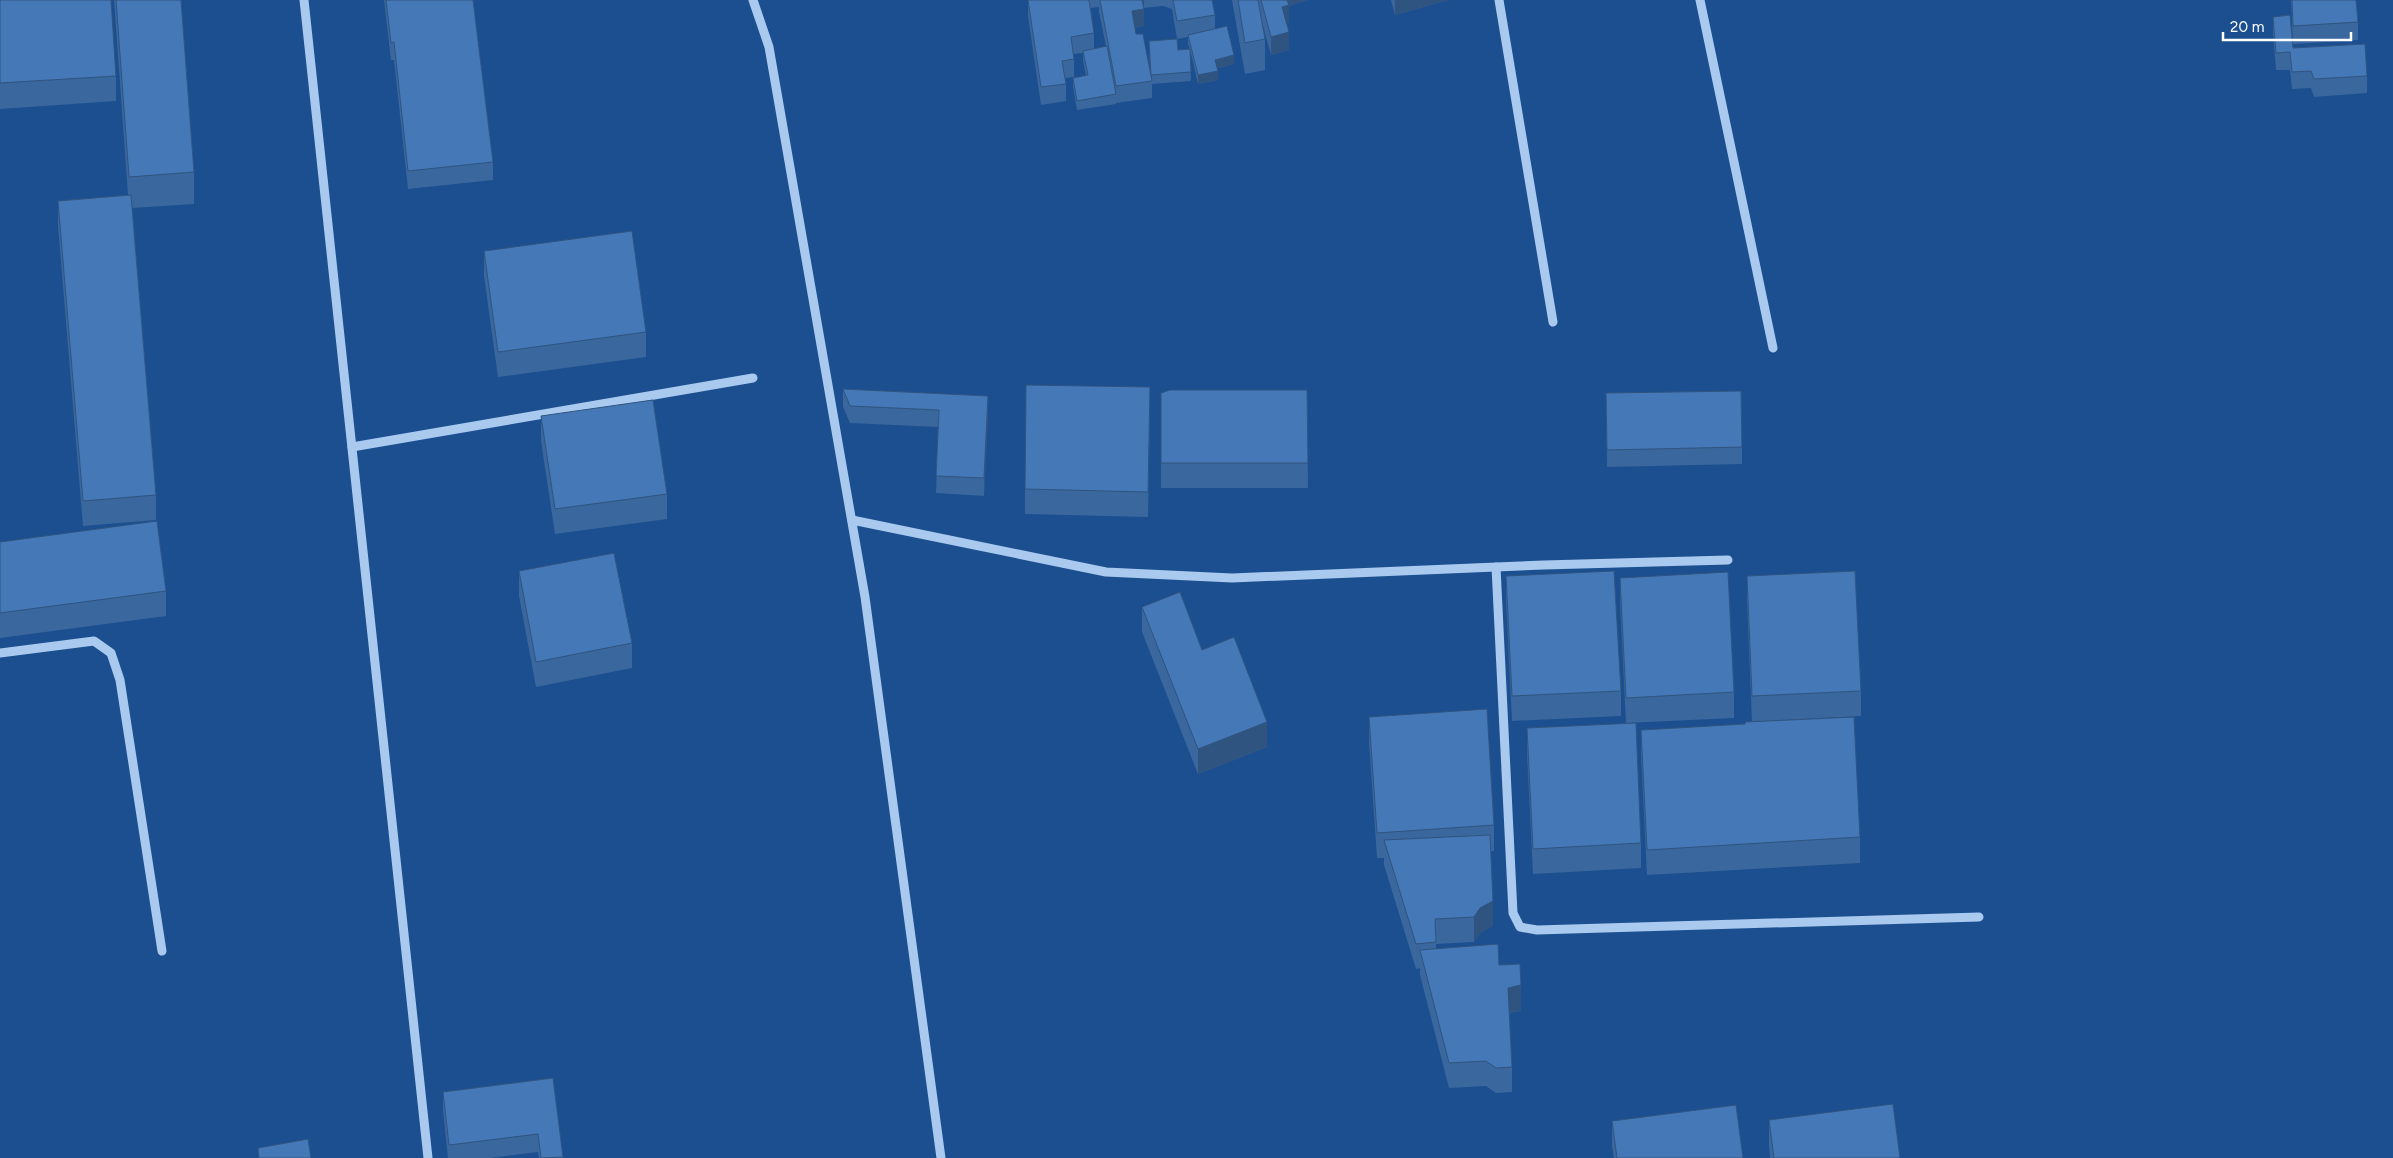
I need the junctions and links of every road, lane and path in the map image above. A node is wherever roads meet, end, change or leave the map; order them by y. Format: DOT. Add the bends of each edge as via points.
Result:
graph roads {
  1 [pos="304,0"];
  2 [pos="753,0"];
  3 [pos="1499,0"];
  4 [pos="1700,0"];
  5 [pos="1553,322"];
  6 [pos="1773,348"];
  7 [pos="753,378"];
  8 [pos="352,447"];
  9 [pos="852,520"];
  10 [pos="1728,560"];
  11 [pos="1496,567"];
  12 [pos="0,653"];
  13 [pos="1979,917"];
  14 [pos="162,952"];
  15 [pos="428,1158"];
  16 [pos="941,1158"];
  1 -- 8 [label="street"];
  2 -- 9 [label="street" via="769,47"];
  3 -- 5 [label="street"];
  4 -- 6 [label="street"];
  7 -- 8 [label="street"];
  8 -- 15 [label="street"];
  9 -- 11 [label="street" via="1106,572 1232,578"];
  9 -- 16 [label="street"];
  10 -- 11 [label="street"];
  11 -- 13 [label="street" via="1513,912 1520,927 1537,930"];
  12 -- 14 [label="street" via="94,641 111,653 120,680"];
}
